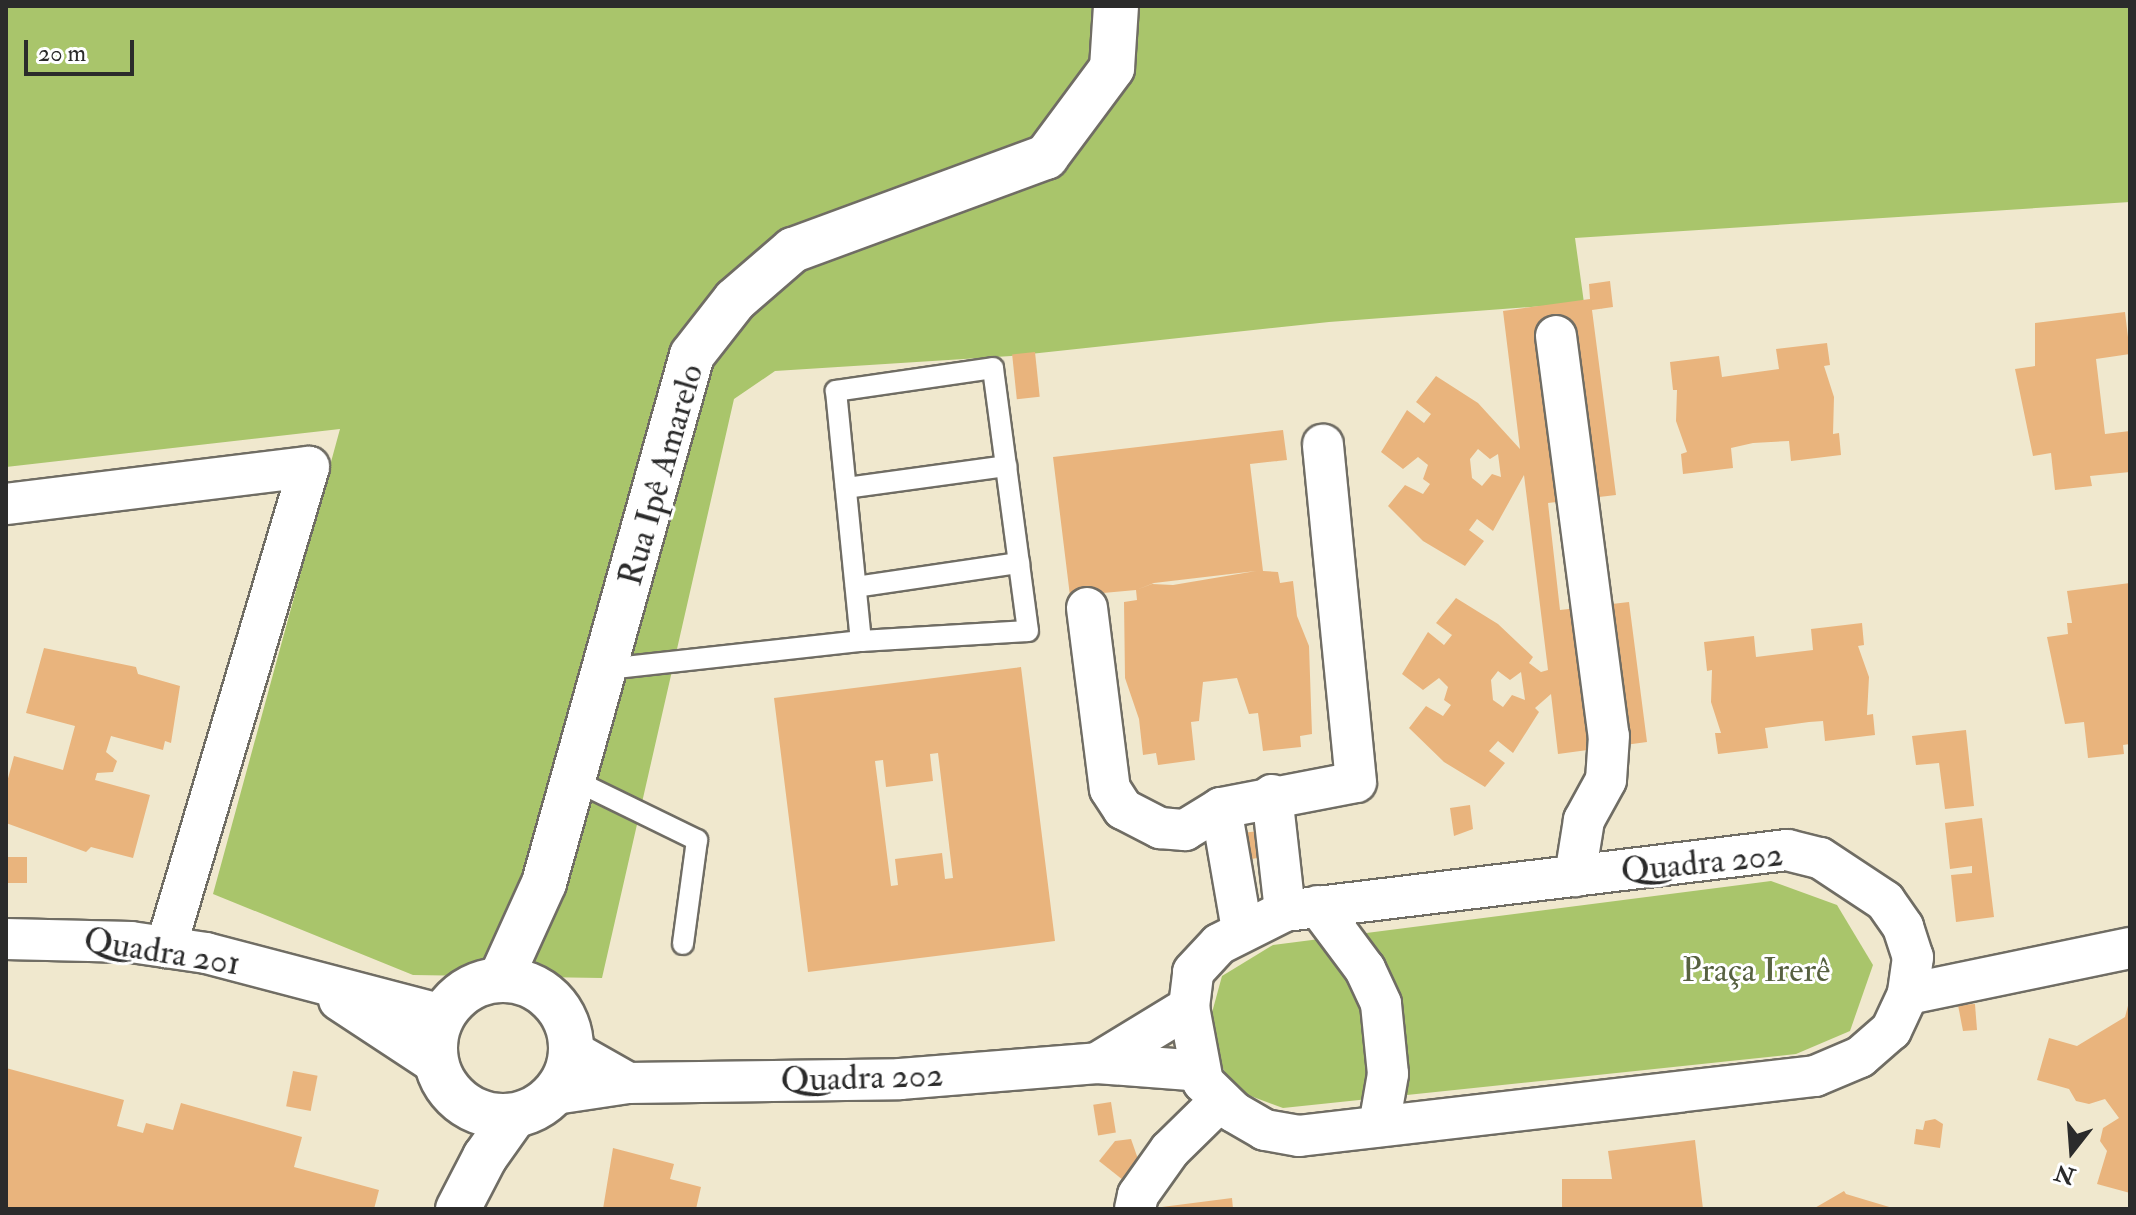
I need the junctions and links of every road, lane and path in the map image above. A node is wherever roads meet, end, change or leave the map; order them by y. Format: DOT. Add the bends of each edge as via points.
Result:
graph roads {
  1 [pos="1116,6"];
  2 [pos="1556,336"];
  3 [pos="1323,445"];
  4 [pos="1006,466"];
  5 [pos="846,488"];
  6 [pos="6,504"];
  7 [pos="1019,563"];
  8 [pos="856,587"];
  9 [pos="1087,608"];
  10 [pos="861,641"];
  11 [pos="607,669"];
  12 [pos="574,780"];
  13 [pos="1272,795"];
  14 [pos="1221,808"];
  15 [pos="1575,876"];
  16 [pos="544,883"];
  17 [pos="1301,908"];
  18 [pos="1242,930"];
  19 [pos="6,939"];
  20 [pos="683,944"];
  21 [pos="166,947"];
  22 [pos="2130,948"];
  23 [pos="500,980"];
  24 [pos="316,984"];
  25 [pos="542,992"];
  26 [pos="1908,994"];
  27 [pos="1189,1007"];
  28 [pos="443,1015"];
  29 [pos="572,1051"];
  30 [pos="1097,1063"];
  31 [pos="446,1081"];
  32 [pos="628,1083"];
  33 [pos="1211,1085"];
  34 [pos="555,1094"];
  35 [pos="514,1116"];
  36 [pos="1379,1126"];
  37 [pos="460,1205"];
  38 [pos="1135,1209"];
  1 -- 11 [label="street, Rua Ipê Amarelo" via="1112,68 1046,157 793,250 735,300 692,355"];
  2 -- 15 [label="street" via="1609,736 1606,780 1584,820"];
  3 -- 13 [label="street" via="1356,782"];
  4 -- 5 [label="lane"];
  4 -- 5 [label="lane" via="993,368 836,391"];
  4 -- 7 [label="lane"];
  5 -- 8 [label="lane"];
  6 -- 21 [label="street" via="309,467"];
  7 -- 8 [label="lane"];
  7 -- 10 [label="lane" via="1028,631"];
  8 -- 10 [label="lane"];
  9 -- 14 [label="street" via="1110,789 1123,809 1160,828 1185,830"];
  10 -- 11 [label="lane"];
  11 -- 12 [label="street, Rua Ipê Amarelo"];
  12 -- 16 [label="street, Rua Ipê Amarelo"];
  12 -- 20 [label="lane" via="697,840"];
  13 -- 14 [label="street"];
  13 -- 17 [label="street"];
  14 -- 18 [label="street"];
  15 -- 17 [label="street, Quadra 202"];
  15 -- 26 [label="street, Quadra 202" via="1787,850 1820,858 1885,901 1903,927 1913,957"];
  16 -- 23 [label="street, Rua Ipê Amarelo"];
  16 -- 25 [label="street, Rua Ipê Amarelo"];
  17 -- 18 [label="street, Quadra 202"];
  17 -- 36 [label="street" via="1365,969 1381,1004 1388,1074"];
  18 -- 27 [label="street, Quadra 202" via="1219,944 1193,972"];
  19 -- 21 [label="street, Quadra 201" via="72,938"];
  21 -- 24 [label="street, Quadra 201"];
  22 -- 26 [label="street"];
  23 -- 25 [label="street"];
  23 -- 28 [label="street" via="467,990"];
  24 -- 28 [label="street, Quadra 201"];
  24 -- 31 [label="street, Quadra 201"];
  25 -- 29 [label="street" via="559,1008"];
  26 -- 36 [label="street, Quadra 202" via="1891,1030 1860,1057 1815,1076"];
  27 -- 30 [label="street, Quadra 202"];
  27 -- 33 [label="street, Quadra 202"];
  28 -- 31 [label="street" via="435,1038"];
  29 -- 32 [label="street"];
  29 -- 34 [label="street"];
  30 -- 32 [label="street, Quadra 202" via="900,1079"];
  30 -- 33 [label="street, Quadra 202"];
  31 -- 35 [label="street" via="490,1115"];
  31 -- 37 [label="street"];
  32 -- 34 [label="street, Quadra 202"];
  33 -- 36 [label="street, Quadra 202" via="1265,1130 1299,1136"];
  33 -- 38 [label="street" via="1138,1195"];
  34 -- 35 [label="street"];
  35 -- 37 [label="street"];
}
